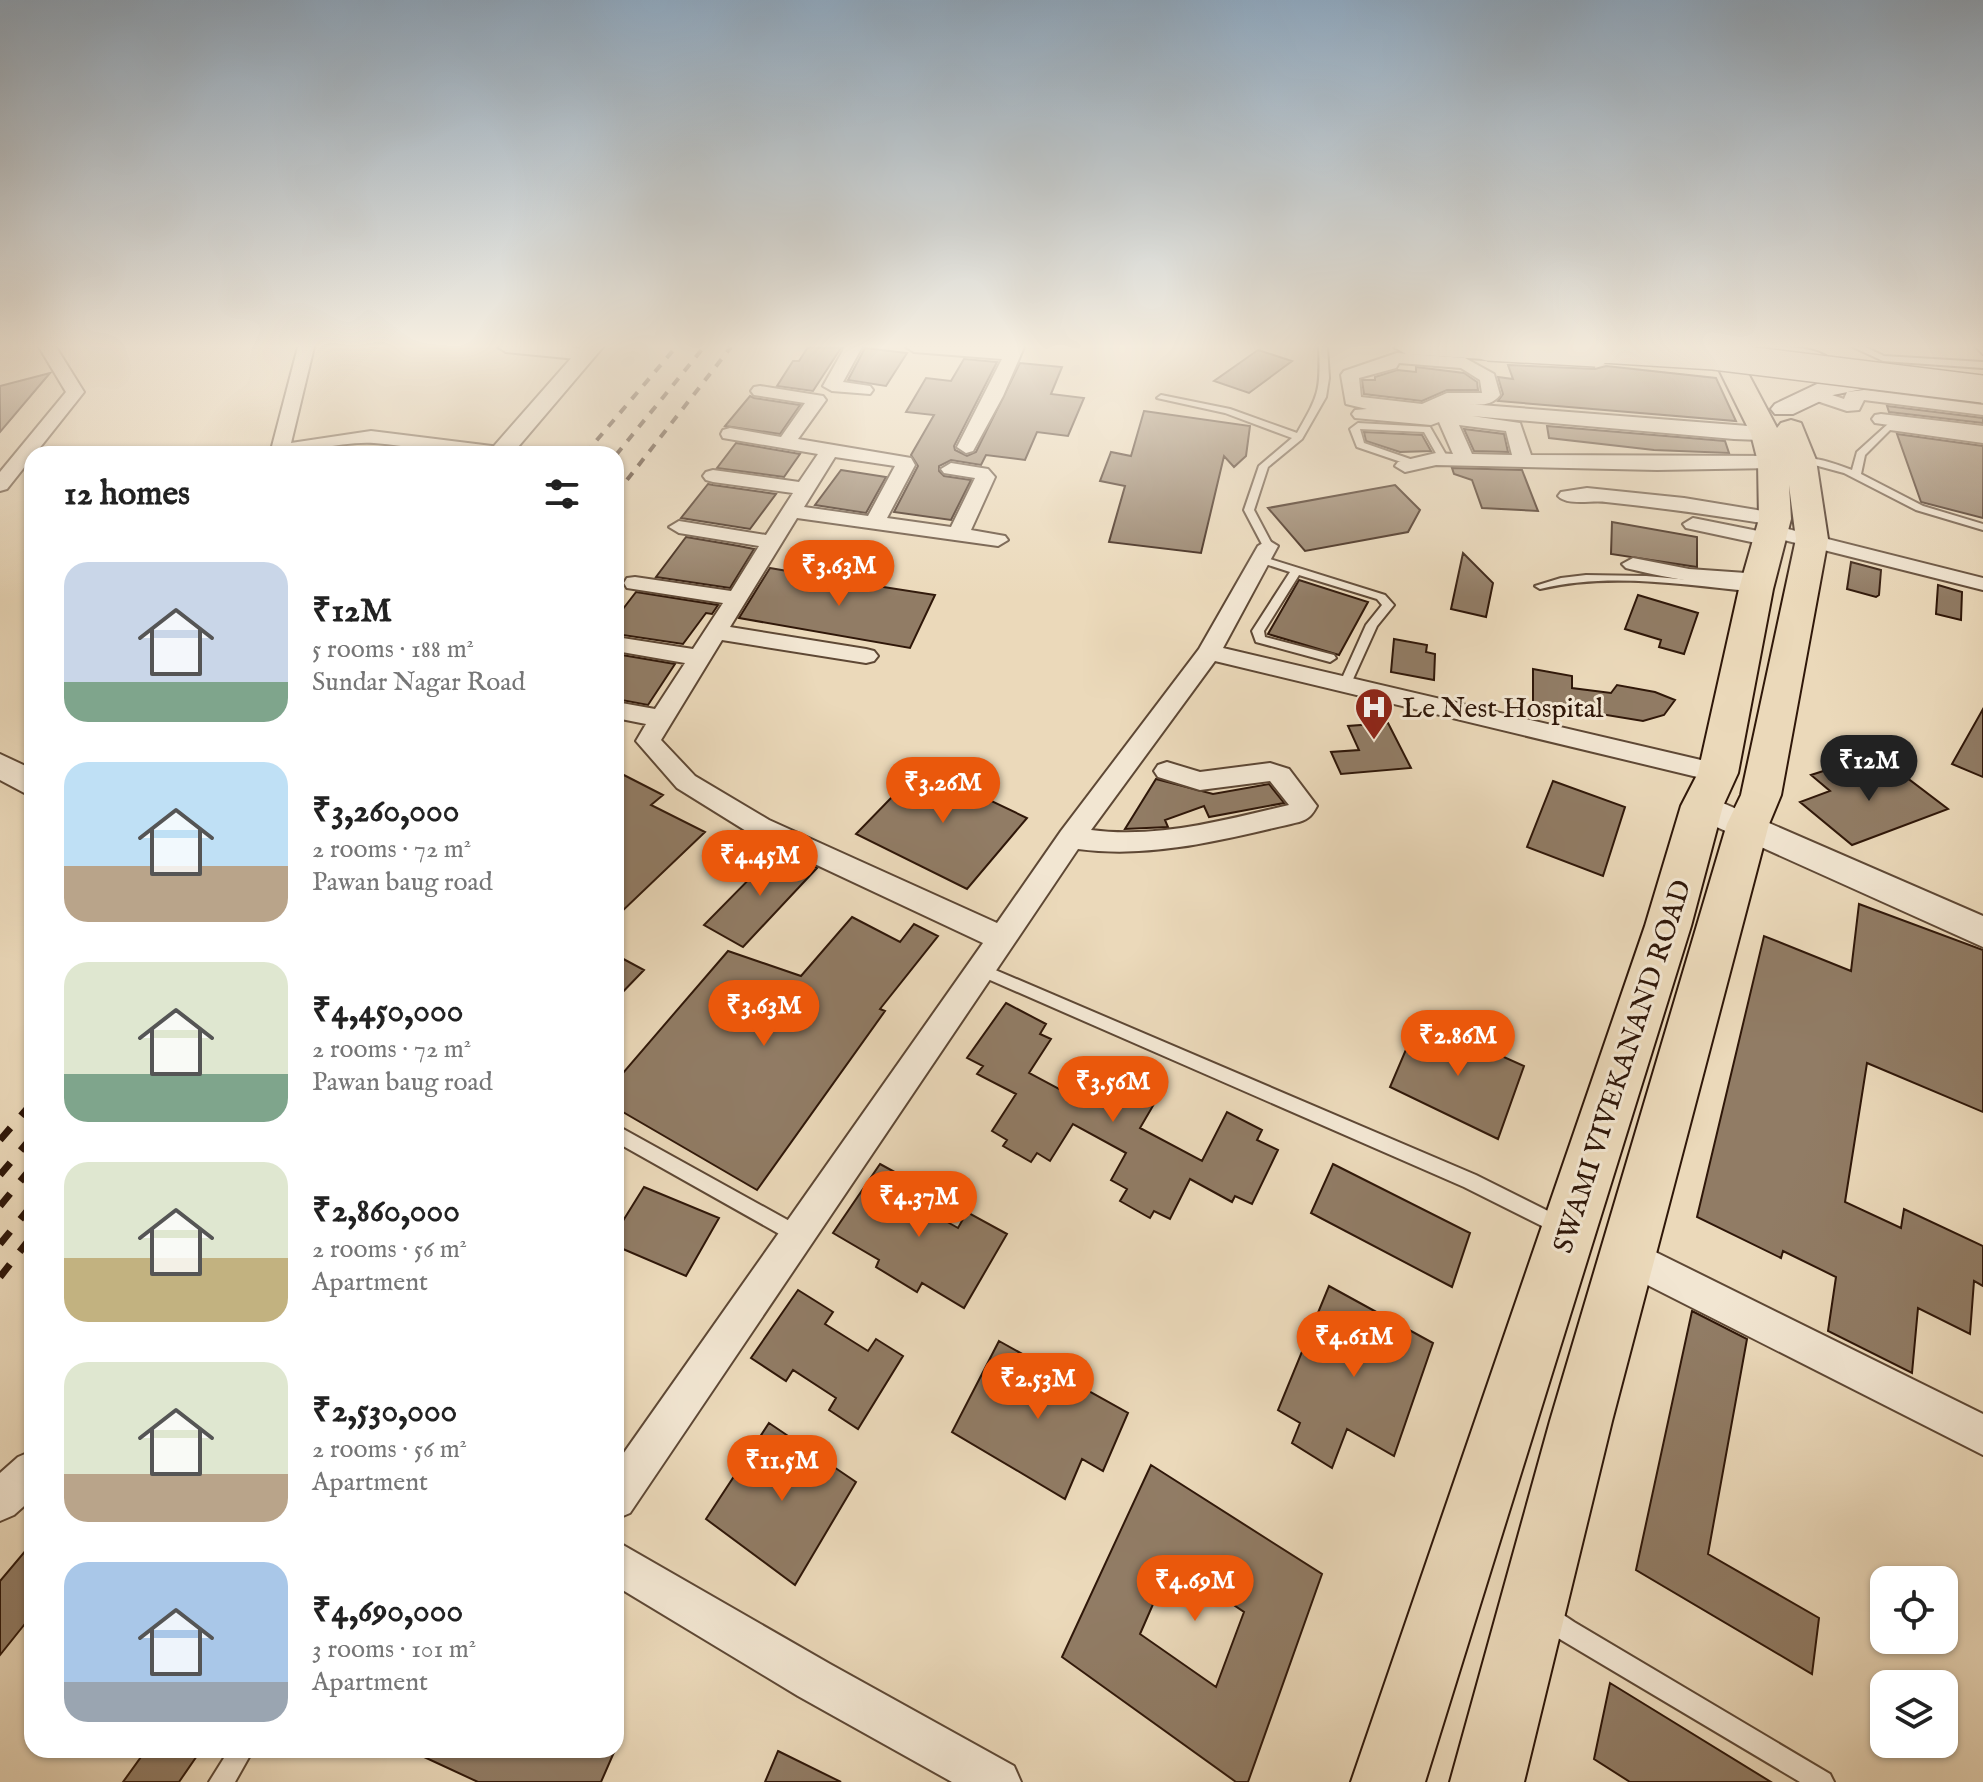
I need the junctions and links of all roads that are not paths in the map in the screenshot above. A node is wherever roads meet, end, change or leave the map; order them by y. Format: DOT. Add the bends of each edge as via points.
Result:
graph roads {
  1 [pos="44,430"];
  2 [pos="520,430"];
  3 [pos="795,430"];
  4 [pos="974,430"];
  5 [pos="1280,430"];
  6 [pos="1303,430"];
  7 [pos="1355,430"];
  8 [pos="1428,430"];
  9 [pos="1450,430"];
  10 [pos="1515,430"];
  11 [pos="1708,430"];
  12 [pos="1768,430"];
  13 [pos="1802,430"];
  14 [pos="1885,430"];
  15 [pos="1911,430"];
  16 [pos="730,434"];
  17 [pos="1299,437"];
  18 [pos="1983,440"];
  19 [pos="787,442"];
  20 [pos="31,446"];
  21 [pos="316,446"];
  22 [pos="439,446"];
  23 [pos="506,446"];
  24 [pos="966,447"];
  25 [pos="830,449"];
  26 [pos="24,455"];
  27 [pos="1456,457"];
  28 [pos="1522,457"];
  29 [pos="1407,464"];
  30 [pos="951,469"];
  31 [pos="1856,474"];
  32 [pos="713,476"];
  33 [pos="0,485"];
  34 [pos="804,489"];
  35 [pos="1568,496"];
  36 [pos="790,511"];
  37 [pos="1602,515"];
  38 [pos="874,523"];
  39 [pos="679,527"];
  40 [pos="1983,527"];
  41 [pos="958,535"];
  42 [pos="998,540"];
  43 [pos="771,542"];
  44 [pos="1774,550"];
  45 [pos="1264,552"];
  46 [pos="1633,564"];
  47 [pos="1295,572"];
  48 [pos="635,583"];
  49 [pos="1983,584"];
  50 [pos="1540,586"];
  51 [pos="736,598"];
  52 [pos="715,632"];
  53 [pos="624,645"];
  54 [pos="1209,652"];
  55 [pos="866,656"];
  56 [pos="700,658"];
  57 [pos="1330,658"];
  58 [pos="1303,663"];
  59 [pos="1345,685"];
  60 [pos="624,712"];
  61 [pos="662,719"];
  62 [pos="0,765"];
  63 [pos="1167,771"];
  64 [pos="24,780"];
  65 [pos="1710,790"];
  66 [pos="1748,824"];
  67 [pos="1071,838"];
  68 [pos="1983,932"];
  69 [pos="1003,939"];
  70 [pos="979,969"];
  71 [pos="624,1137"];
  72 [pos="1568,1229"];
  73 [pos="796,1234"];
  74 [pos="1625,1255"];
  75 [pos="1983,1435"];
  76 [pos="24,1478"];
  77 [pos="624,1487"];
  78 [pos="0,1501"];
  79 [pos="624,1567"];
  80 [pos="1531,1602"];
  81 [pos="237,1758"];
  82 [pos="221,1782"];
  83 [pos="998,1782"];
  84 [pos="1388,1782"];
  85 [pos="1487,1782"];
  86 [pos="1822,1782"];
  1 -- 20 [label="street"];
  2 -- 23 [label="street"];
  3 -- 19 [label="street"];
  4 -- 24 [label="street"];
  5 -- 17 [label="lane"];
  6 -- 17 [label="lane"];
  7 -- 29 [label="lane" via="1360,445"];
  8 -- 27 [label="lane"];
  9 -- 27 [label="street"];
  10 -- 28 [label="street"];
  11 -- 28 [label="street" via="1657,464"];
  12 -- 44 [label="main road, SWAMI VIVEKANAND ROAD"];
  13 -- 31 [label="lane" via="1833,464"];
  14 -- 31 [label="lane" via="1860,454"];
  15 -- 18 [label="lane"];
  16 -- 19 [label="street"];
  17 -- 45 [label="lane" via="1264,466 1249,510"];
  19 -- 25 [label="street"];
  21 -- 22 [label="street" via="371,437"];
  25 -- 34 [label="street"];
  25 -- 38 [label="street" via="905,465"];
  26 -- 33 [label="street"];
  27 -- 28 [label="street"];
  27 -- 29 [label="street"];
  30 -- 41 [label="street" via="985,477"];
  31 -- 40 [label="lane" via="1910,504"];
  32 -- 34 [label="street"];
  34 -- 36 [label="street"];
  35 -- 44 [label="street" via="1684,504"];
  36 -- 38 [label="street"];
  36 -- 43 [label="street"];
  37 -- 44 [label="street" via="1611,509 1646,513"];
  38 -- 41 [label="street"];
  39 -- 43 [label="street"];
  41 -- 42 [label="street"];
  43 -- 51 [label="street"];
  44 -- 46 [label="street" via="1689,575"];
  44 -- 49 [label="street"];
  44 -- 50 [label="lane"];
  44 -- 65 [label="main road, SWAMI VIVEKANAND ROAD"];
  44 -- 66 [label="main road, SWAMI VIVEKANAND ROAD" via="1761,795"];
  45 -- 47 [label="lane"];
  45 -- 54 [label="street"];
  47 -- 58 [label="lane" via="1258,631 1260,639"];
  47 -- 59 [label="lane" via="1381,597 1388,605 1372,625"];
  48 -- 51 [label="street"];
  51 -- 52 [label="street"];
  52 -- 55 [label="street"];
  52 -- 56 [label="street"];
  53 -- 56 [label="street"];
  54 -- 58 [label="street"];
  54 -- 67 [label="street"];
  56 -- 61 [label="street"];
  57 -- 58 [label="lane"];
  58 -- 59 [label="street"];
  59 -- 65 [label="street"];
  60 -- 61 [label="street"];
  61 -- 69 [label="street" via="648,741 686,782 760,827"];
  62 -- 64 [label="street"];
  63 -- 67 [label="street" via="1200,781 1270,772 1280,775 1304,806 1299,812 1199,835 1119,842"];
  65 -- 66 [label="street"];
  65 -- 72 [label="main road, SWAMI VIVEKANAND ROAD"];
  66 -- 68 [label="street"];
  66 -- 74 [label="main road, SWAMI VIVEKANAND ROAD"];
  67 -- 69 [label="street"];
  69 -- 70 [label="street"];
  70 -- 72 [label="lane" via="1470,1181"];
  70 -- 73 [label="street"];
  71 -- 73 [label="lane"];
  72 -- 84 [label="main road, SWAMI VIVEKANAND ROAD"];
  73 -- 77 [label="street"];
  74 -- 75 [label="street"];
  74 -- 80 [label="main road, SWAMI VIVEKANAND ROAD"];
  76 -- 78 [label="street"];
  79 -- 83 [label="street"];
  80 -- 85 [label="main road, SWAMI VIVEKANAND ROAD"];
  80 -- 86 [label="lane" via="1566,1630"];
  81 -- 82 [label="lane"];
}
